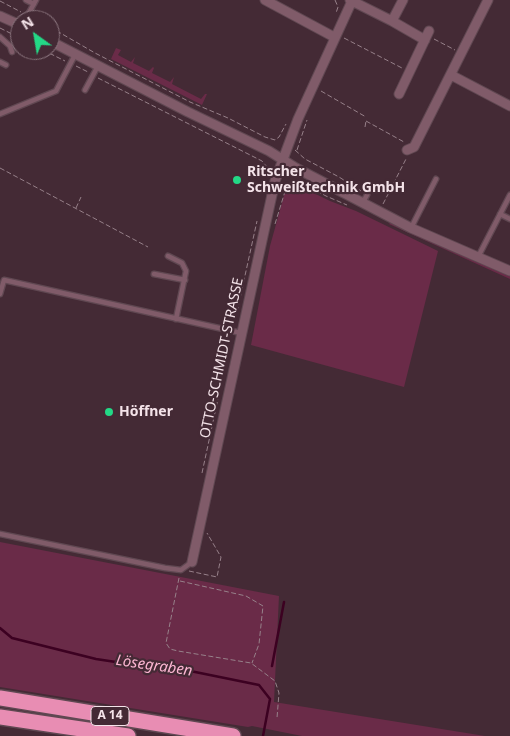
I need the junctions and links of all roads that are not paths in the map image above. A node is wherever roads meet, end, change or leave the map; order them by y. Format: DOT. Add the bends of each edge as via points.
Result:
graph roads {
  1 [pos="26,0"];
  2 [pos="265,0"];
  3 [pos="351,0"];
  4 [pos="403,0"];
  5 [pos="488,0"];
  6 [pos="35,2"];
  7 [pos="392,21"];
  8 [pos="0,37"];
  9 [pos="338,37"];
  10 [pos="10,46"];
  11 [pos="60,49"];
  12 [pos="73,59"];
  13 [pos="0,62"];
  14 [pos="6,65"];
  15 [pos="98,66"];
  16 [pos="451,75"];
  17 [pos="85,90"];
  18 [pos="399,94"];
  19 [pos="510,106"];
  20 [pos="0,114"];
  21 [pos="411,149"];
  22 [pos="283,160"];
  23 [pos="436,180"];
  24 [pos="510,195"];
  25 [pos="500,214"];
  26 [pos="510,219"];
  27 [pos="411,228"];
  28 [pos="168,256"];
  29 [pos="478,257"];
  30 [pos="510,271"];
  31 [pos="154,274"];
  32 [pos="2,280"];
  33 [pos="185,280"];
  34 [pos="0,294"];
  35 [pos="176,319"];
  36 [pos="237,333"];
  37 [pos="0,534"];
  38 [pos="192,562"];
  39 [pos="0,698"];
  40 [pos="0,717"];
  41 [pos="128,736"];
  42 [pos="233,736"];
  1 -- 6 [label="lane"];
  2 -- 9 [label="street"];
  3 -- 7 [label="street"];
  3 -- 9 [label="street, OTTO-SCHMIDT-STRASSE"];
  4 -- 7 [label="street"];
  5 -- 16 [label="street"];
  7 -- 18 [label="street" via="427,36"];
  8 -- 10 [label="lane"];
  9 -- 22 [label="street, OTTO-SCHMIDT-STRASSE" via="298,119"];
  11 -- 12 [label="street"];
  12 -- 15 [label="street"];
  12 -- 20 [label="lane" via="56,91"];
  13 -- 14 [label="lane"];
  15 -- 17 [label="lane"];
  15 -- 22 [label="street"];
  16 -- 19 [label="street"];
  16 -- 21 [label="street"];
  22 -- 27 [label="street" via="365,198 379,211"];
  22 -- 36 [label="street, OTTO-SCHMIDT-STRASSE"];
  23 -- 27 [label="lane"];
  24 -- 25 [label="lane"];
  25 -- 26 [label="lane"];
  25 -- 29 [label="lane"];
  27 -- 29 [label="street"];
  28 -- 33 [label="lane" via="182,262"];
  29 -- 30 [label="street"];
  31 -- 33 [label="lane"];
  32 -- 34 [label="lane"];
  32 -- 35 [label="lane"];
  33 -- 35 [label="lane"];
  35 -- 36 [label="lane"];
  36 -- 38 [label="street, OTTO-SCHMIDT-STRASSE"];
  37 -- 38 [label="lane" via="181,570"];
  39 -- 42 [label="highway, A 14"];
  40 -- 41 [label="highway, A 14"];
}
